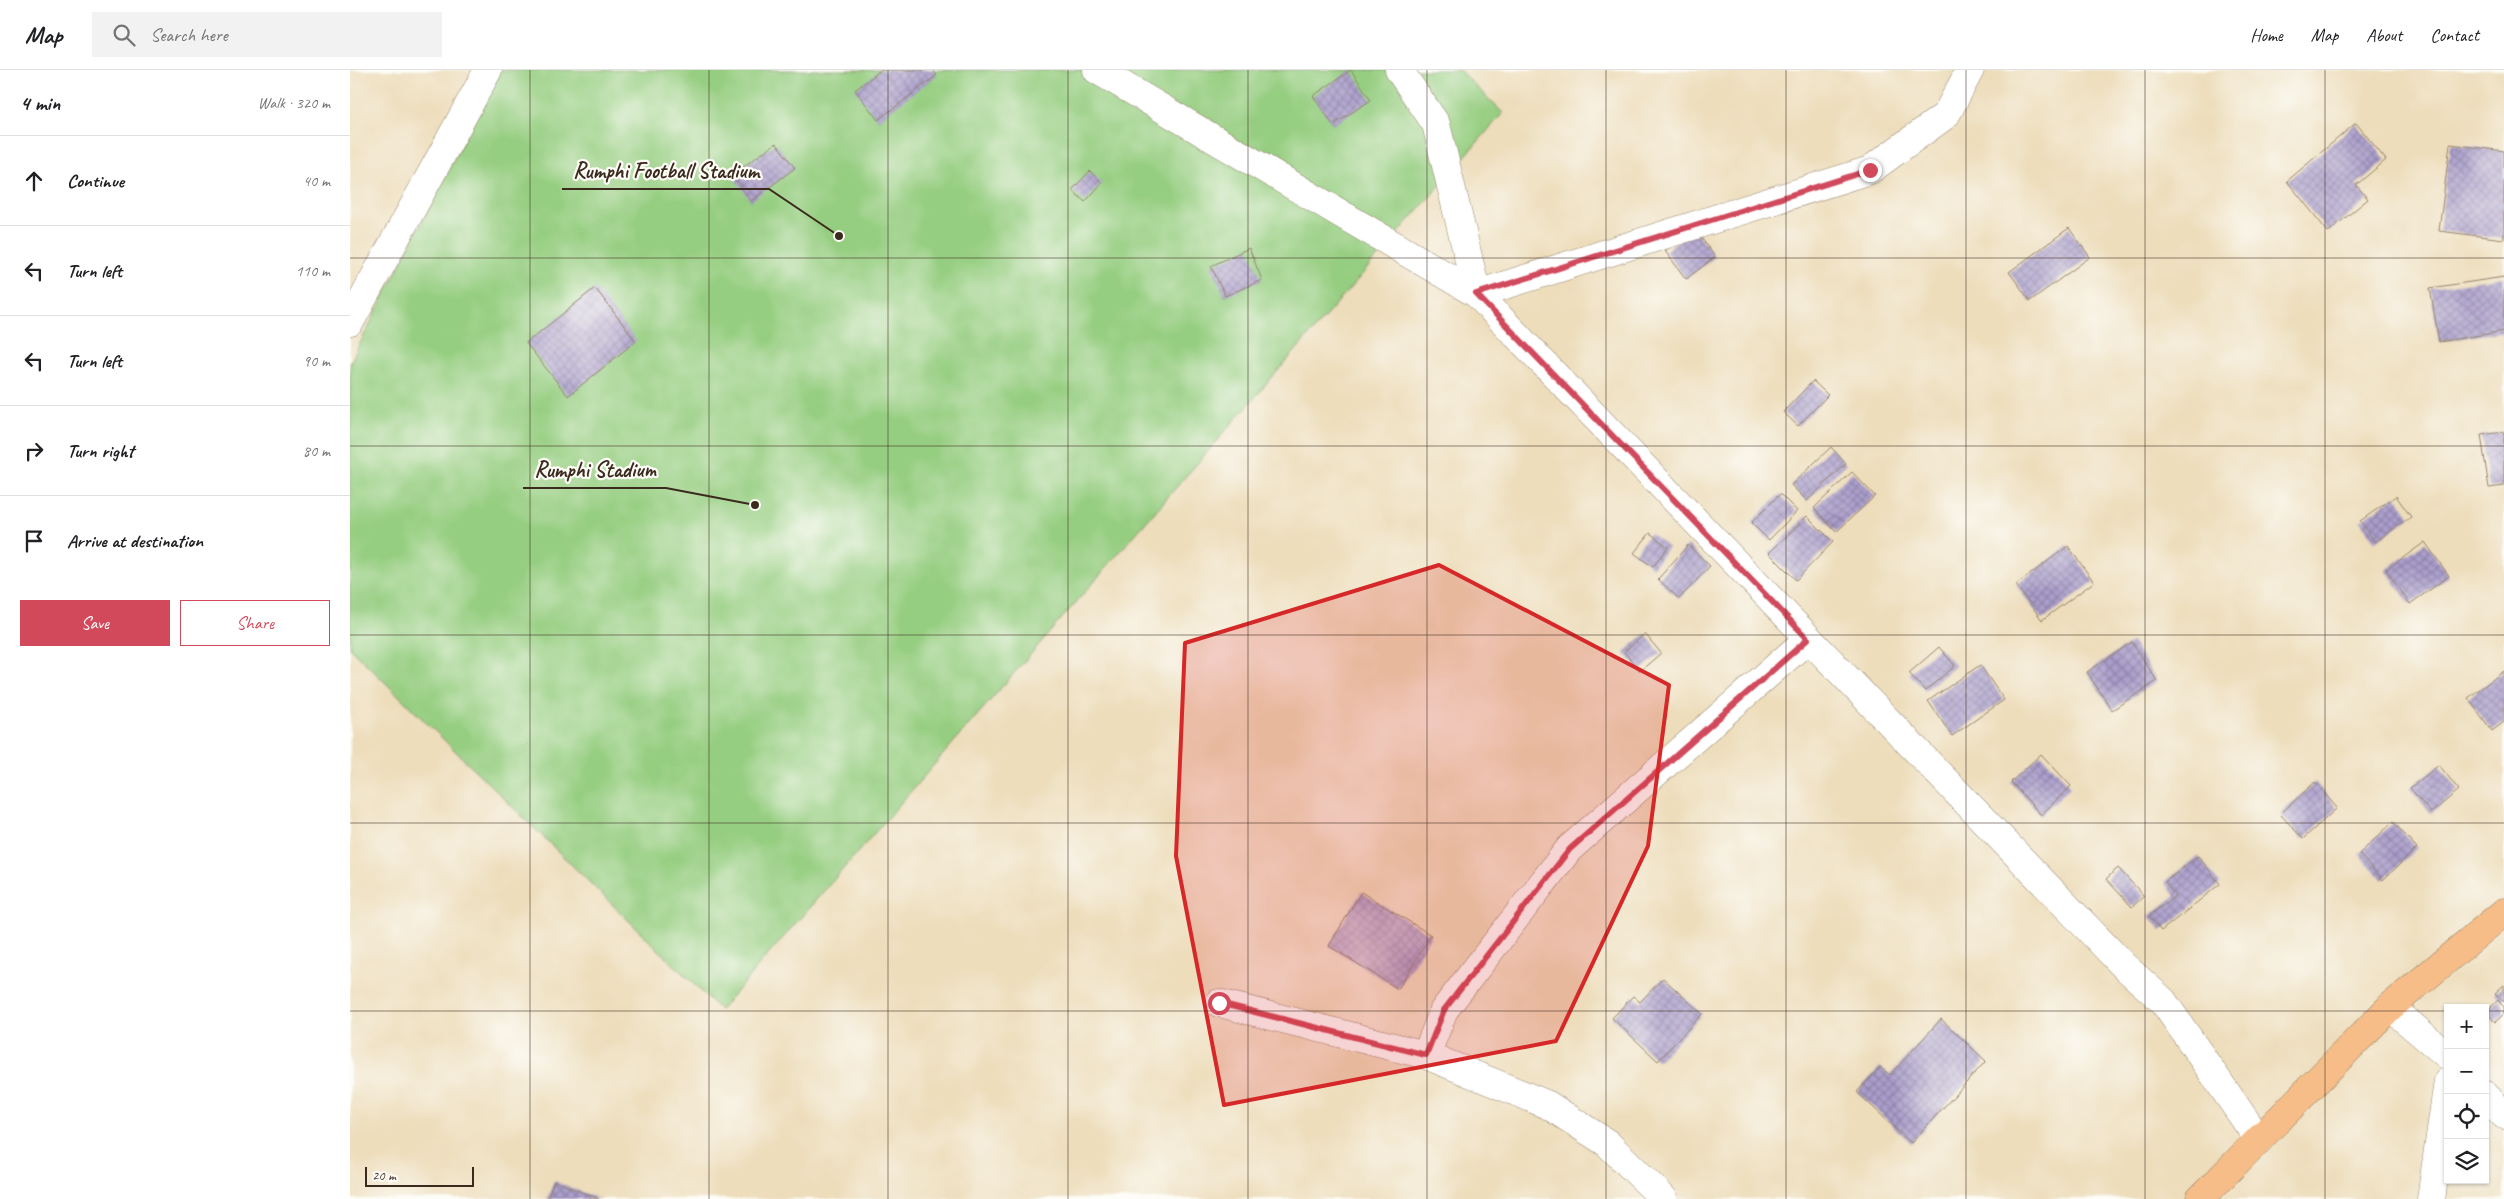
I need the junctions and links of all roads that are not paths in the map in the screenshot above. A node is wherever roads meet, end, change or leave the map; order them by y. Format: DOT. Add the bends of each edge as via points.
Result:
graph roads {
  1 [pos="488,70"];
  2 [pos="1097,70"];
  3 [pos="1399,70"];
  4 [pos="1970,70"];
  5 [pos="1476,294"];
  6 [pos="350,322"];
  7 [pos="1808,639"];
  8 [pos="2504,912"];
  9 [pos="1219,1003"];
  10 [pos="2390,1007"];
  11 [pos="2444,1053"];
  12 [pos="1426,1055"];
  13 [pos="2446,1094"];
  14 [pos="2489,1099"];
  15 [pos="2504,1115"];
  16 [pos="2259,1140"];
  17 [pos="1664,1199"];
  18 [pos="2200,1199"];
  19 [pos="2431,1199"];
  1 -- 6 [label="street"];
  2 -- 5 [label="street"];
  3 -- 5 [label="street" via="1436,124"];
  4 -- 5 [label="street" via="1946,115 1870,170"];
  5 -- 7 [label="street"];
  7 -- 12 [label="street" via="1570,849 1444,1010"];
  7 -- 16 [label="street" via="2124,966 2163,1000"];
  8 -- 10 [label="main road"];
  9 -- 12 [label="street"];
  10 -- 11 [label="street"];
  10 -- 16 [label="main road"];
  12 -- 17 [label="street" via="1548,1104 1607,1143"];
  13 -- 19 [label="street"];
  14 -- 15 [label="street"];
  16 -- 18 [label="main road"];
}
